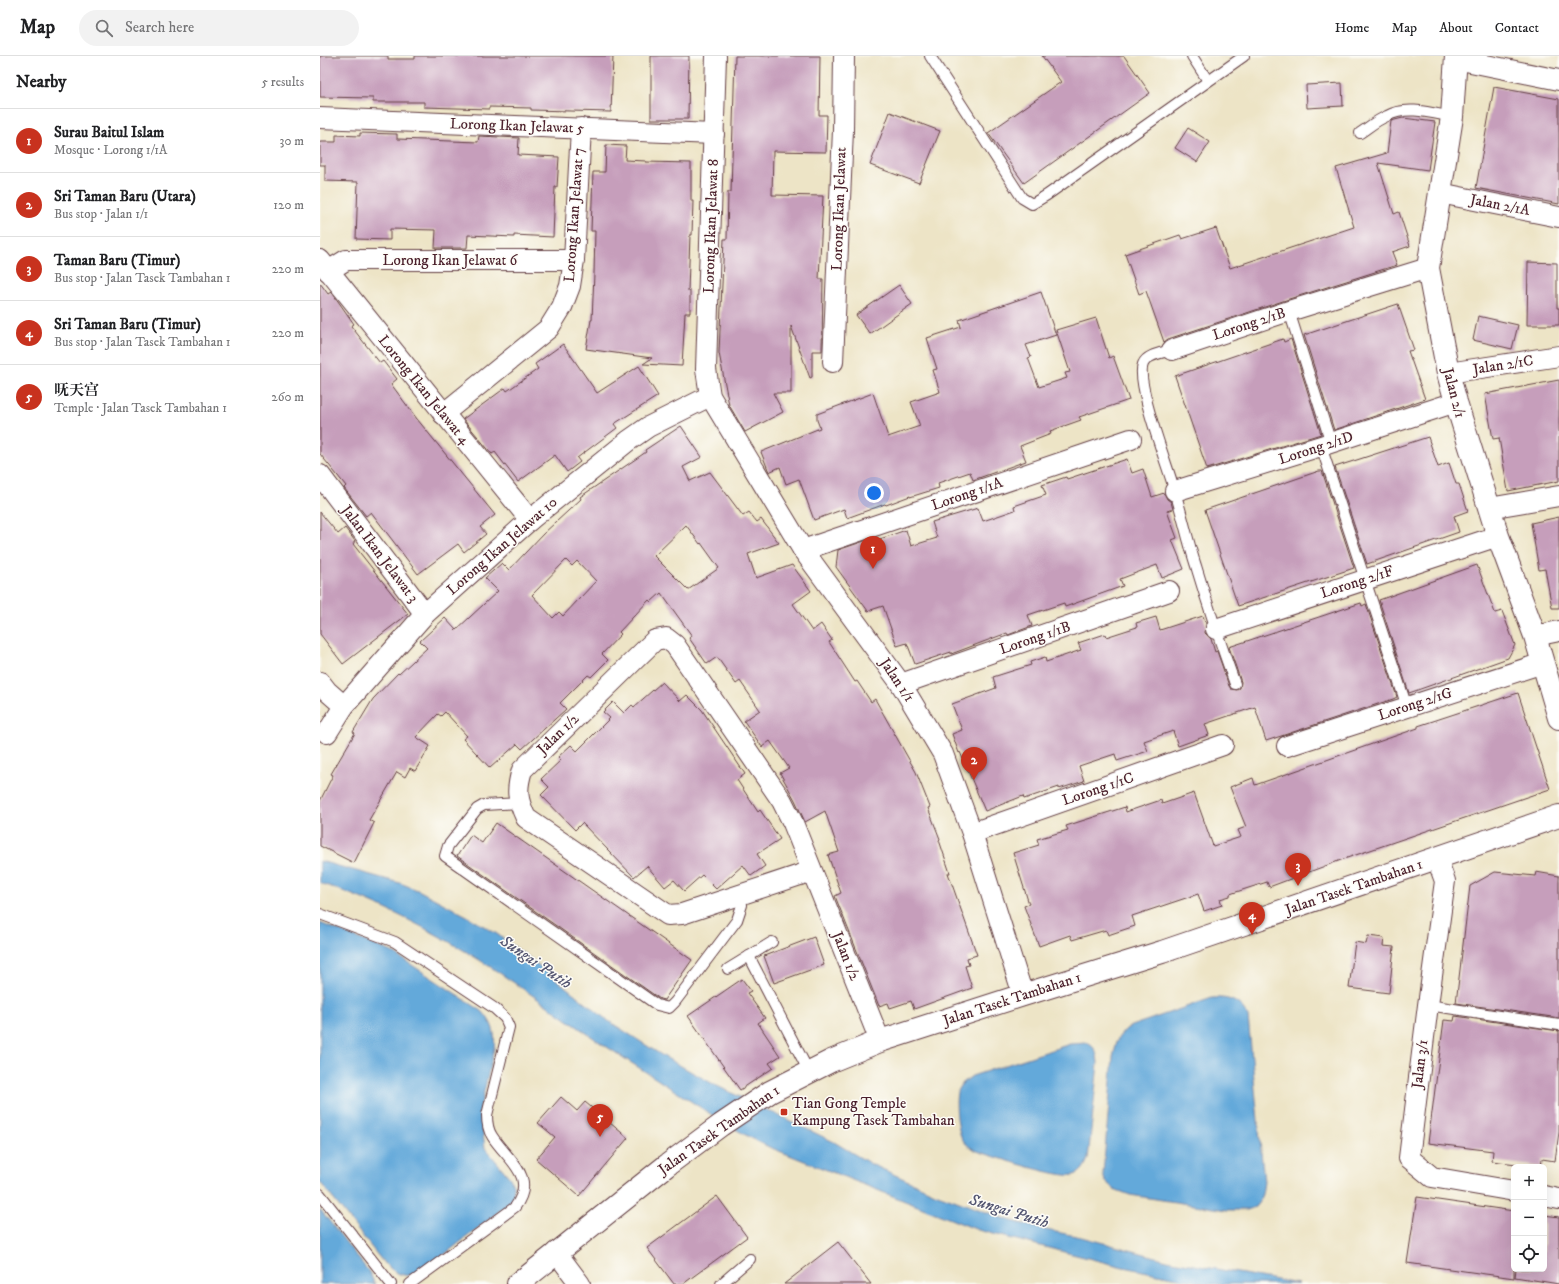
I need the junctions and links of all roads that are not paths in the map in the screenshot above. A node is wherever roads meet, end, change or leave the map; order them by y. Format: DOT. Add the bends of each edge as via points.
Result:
graph roads {
  1 [pos="716,56"];
  2 [pos="844,56"];
  3 [pos="930,56"];
  4 [pos="1192,56"];
  5 [pos="1244,56"];
  6 [pos="1456,58"];
  7 [pos="1559,80"];
  8 [pos="1208,81"];
  9 [pos="1452,117"];
  10 [pos="320,118"];
  11 [pos="581,128"];
  12 [pos="1360,133"];
  13 [pos="714,134"];
  14 [pos="1440,193"];
  15 [pos="1559,217"];
  16 [pos="574,260"];
  17 [pos="324,265"];
  18 [pos="1428,268"];
  19 [pos="1289,311"];
  20 [pos="1172,350"];
  21 [pos="1559,356"];
  22 [pos="833,362"];
  23 [pos="1448,373"];
  24 [pos="710,396"];
  25 [pos="1456,402"];
  26 [pos="443,414"];
  27 [pos="1131,439"];
  28 [pos="1326,445"];
  29 [pos="320,475"];
  30 [pos="1175,491"];
  31 [pos="1559,496"];
  32 [pos="1488,508"];
  33 [pos="530,520"];
  34 [pos="1498,536"];
  35 [pos="803,550"];
  36 [pos="1365,579"];
  37 [pos="1169,591"];
  38 [pos="426,614"];
  39 [pos="1216,629"];
  40 [pos="1559,631"];
  41 [pos="1535,636"];
  42 [pos="1543,663"];
  43 [pos="320,682"];
  44 [pos="901,684"];
  45 [pos="1235,684"];
  46 [pos="344,706"];
  47 [pos="1408,706"];
  48 [pos="1559,718"];
  49 [pos="327,733"];
  50 [pos="1223,745"];
  51 [pos="1287,746"];
  52 [pos="519,803"];
  53 [pos="1559,816"];
  54 [pos="972,833"];
  55 [pos="1436,859"];
  56 [pos="812,871"];
  57 [pos="740,895"];
  58 [pos="320,914"];
  59 [pos="772,942"];
  60 [pos="749,956"];
  61 [pos="728,969"];
  62 [pos="1023,995"];
  63 [pos="1428,1005"];
  64 [pos="1559,1025"];
  65 [pos="880,1041"];
  66 [pos="809,1072"];
  67 [pos="1511,1190"];
  68 [pos="320,1194"];
  69 [pos="1547,1197"];
  70 [pos="1559,1199"];
  71 [pos="556,1252"];
  72 [pos="750,1259"];
  73 [pos="724,1283"];
  74 [pos="391,1284"];
  75 [pos="410,1284"];
  76 [pos="518,1284"];
  77 [pos="580,1284"];
  1 -- 13 [label="street, Lorong Ikan Jelawat 8"];
  2 -- 22 [label="street, Lorong Ikan Jelawat"];
  3 -- 8 [label="lane" via="1022,198 1032,204"];
  4 -- 8 [label="lane"];
  5 -- 8 [label="lane"];
  6 -- 7 [label="street"];
  6 -- 9 [label="street, Jalan 2/1"];
  9 -- 12 [label="lane" via="1423,111 1403,111 1388,115"];
  9 -- 14 [label="street, Jalan 2/1"];
  10 -- 11 [label="street, Lorong Ikan Jelawat 5"];
  11 -- 13 [label="street, Lorong Ikan Jelawat 5"];
  11 -- 16 [label="street, Lorong Ikan Jelawat 7"];
  13 -- 24 [label="street, Lorong Ikan Jelawat 8" via="706,369"];
  14 -- 15 [label="street, Jalan 2/1A"];
  14 -- 18 [label="street, Jalan 2/1"];
  16 -- 17 [label="street, Lorong Ikan Jelawat 6" via="346,260"];
  16 -- 26 [label="street, Lorong Ikan Jelawat 7" via="570,286 562,307 549,328"];
  17 -- 26 [label="street, Lorong Ikan Jelawat 4"];
  18 -- 19 [label="street, Lorong 2/1B"];
  18 -- 23 [label="street, Jalan 2/1"];
  19 -- 20 [label="street, Lorong 2/1B"];
  19 -- 28 [label="lane"];
  20 -- 30 [label="lane, Lorong 2/1B" via="1145,360 1142,365 1142,379"];
  21 -- 23 [label="street, Jalan 2/1C"];
  23 -- 25 [label="street, Jalan 2/1"];
  24 -- 33 [label="street, Lorong Ikan Jelawat 10" via="648,427"];
  24 -- 35 [label="street, Jalan 1/1"];
  25 -- 28 [label="street, Lorong 2/1D"];
  25 -- 32 [label="street, Jalan 2/1"];
  26 -- 33 [label="street, Lorong Ikan Jelawat 4"];
  27 -- 35 [label="street, Lorong 1/1A"];
  28 -- 30 [label="street, Lorong 2/1D"];
  28 -- 36 [label="lane"];
  29 -- 38 [label="street, Jalan Ikan Jelawat 3"];
  30 -- 39 [label="lane"];
  31 -- 32 [label="street"];
  32 -- 34 [label="street, Jalan 2/1"];
  33 -- 38 [label="street, Lorong Ikan Jelawat 10"];
  34 -- 36 [label="street, Lorong 2/1F"];
  34 -- 41 [label="street, Jalan 2/1"];
  35 -- 44 [label="street, Jalan 1/1"];
  36 -- 39 [label="street, Lorong 2/1F"];
  36 -- 47 [label="lane"];
  37 -- 44 [label="street, Lorong 1/1B"];
  38 -- 46 [label="street, Lorong Ikan Jelawat 10"];
  39 -- 45 [label="lane"];
  40 -- 41 [label="street"];
  41 -- 42 [label="street, Jalan 2/1"];
  42 -- 47 [label="street, Lorong 2/1G"];
  42 -- 48 [label="street, Jalan 2/1"];
  43 -- 46 [label="street"];
  44 -- 54 [label="street, Jalan 1/1" via="943,754"];
  46 -- 49 [label="street, Lorong Ikan Jelawat 10"];
  47 -- 51 [label="street, Lorong 2/1G"];
  50 -- 54 [label="street, Lorong 1/1C"];
  52 -- 56 [label="street, Jalan 1/2" via="517,785 522,770 655,640 666,638 675,645 782,801"];
  52 -- 57 [label="street, Jalan 1/2" via="526,818 668,915 682,914"];
  52 -- 57 [label="lane" via="484,805 478,809 448,846 445,856 657,1005 669,1008 675,1002 736,920 742,905"];
  53 -- 55 [label="street, Jalan Tasek Tambahan 1"];
  54 -- 62 [label="street, Jalan 1/1"];
  55 -- 62 [label="street, Jalan Tasek Tambahan 1" via="1162,952"];
  55 -- 63 [label="street, Jalan 3/1" via="1445,881"];
  56 -- 57 [label="street, Jalan 1/2"];
  56 -- 65 [label="street, Jalan 1/2"];
  58 -- 75 [label="lane" via="395,942 494,1008 510,1027 487,1115 492,1136 523,1177 519,1201"];
  59 -- 60 [label="lane"];
  60 -- 61 [label="lane"];
  60 -- 66 [label="lane"];
  62 -- 65 [label="street, Jalan Tasek Tambahan 1"];
  63 -- 64 [label="lane"];
  63 -- 67 [label="street, Jalan 3/1" via="1409,1158 1432,1177"];
  65 -- 66 [label="street, Jalan Tasek Tambahan 1"];
  66 -- 71 [label="street, Jalan Tasek Tambahan 1" via="770,1092 721,1125"];
  68 -- 74 [label="lane"];
  69 -- 70 [label="street"];
  71 -- 76 [label="street, Jalan Tasek Tambahan 1"];
  71 -- 77 [label="street"];
  72 -- 73 [label="lane"];
}
